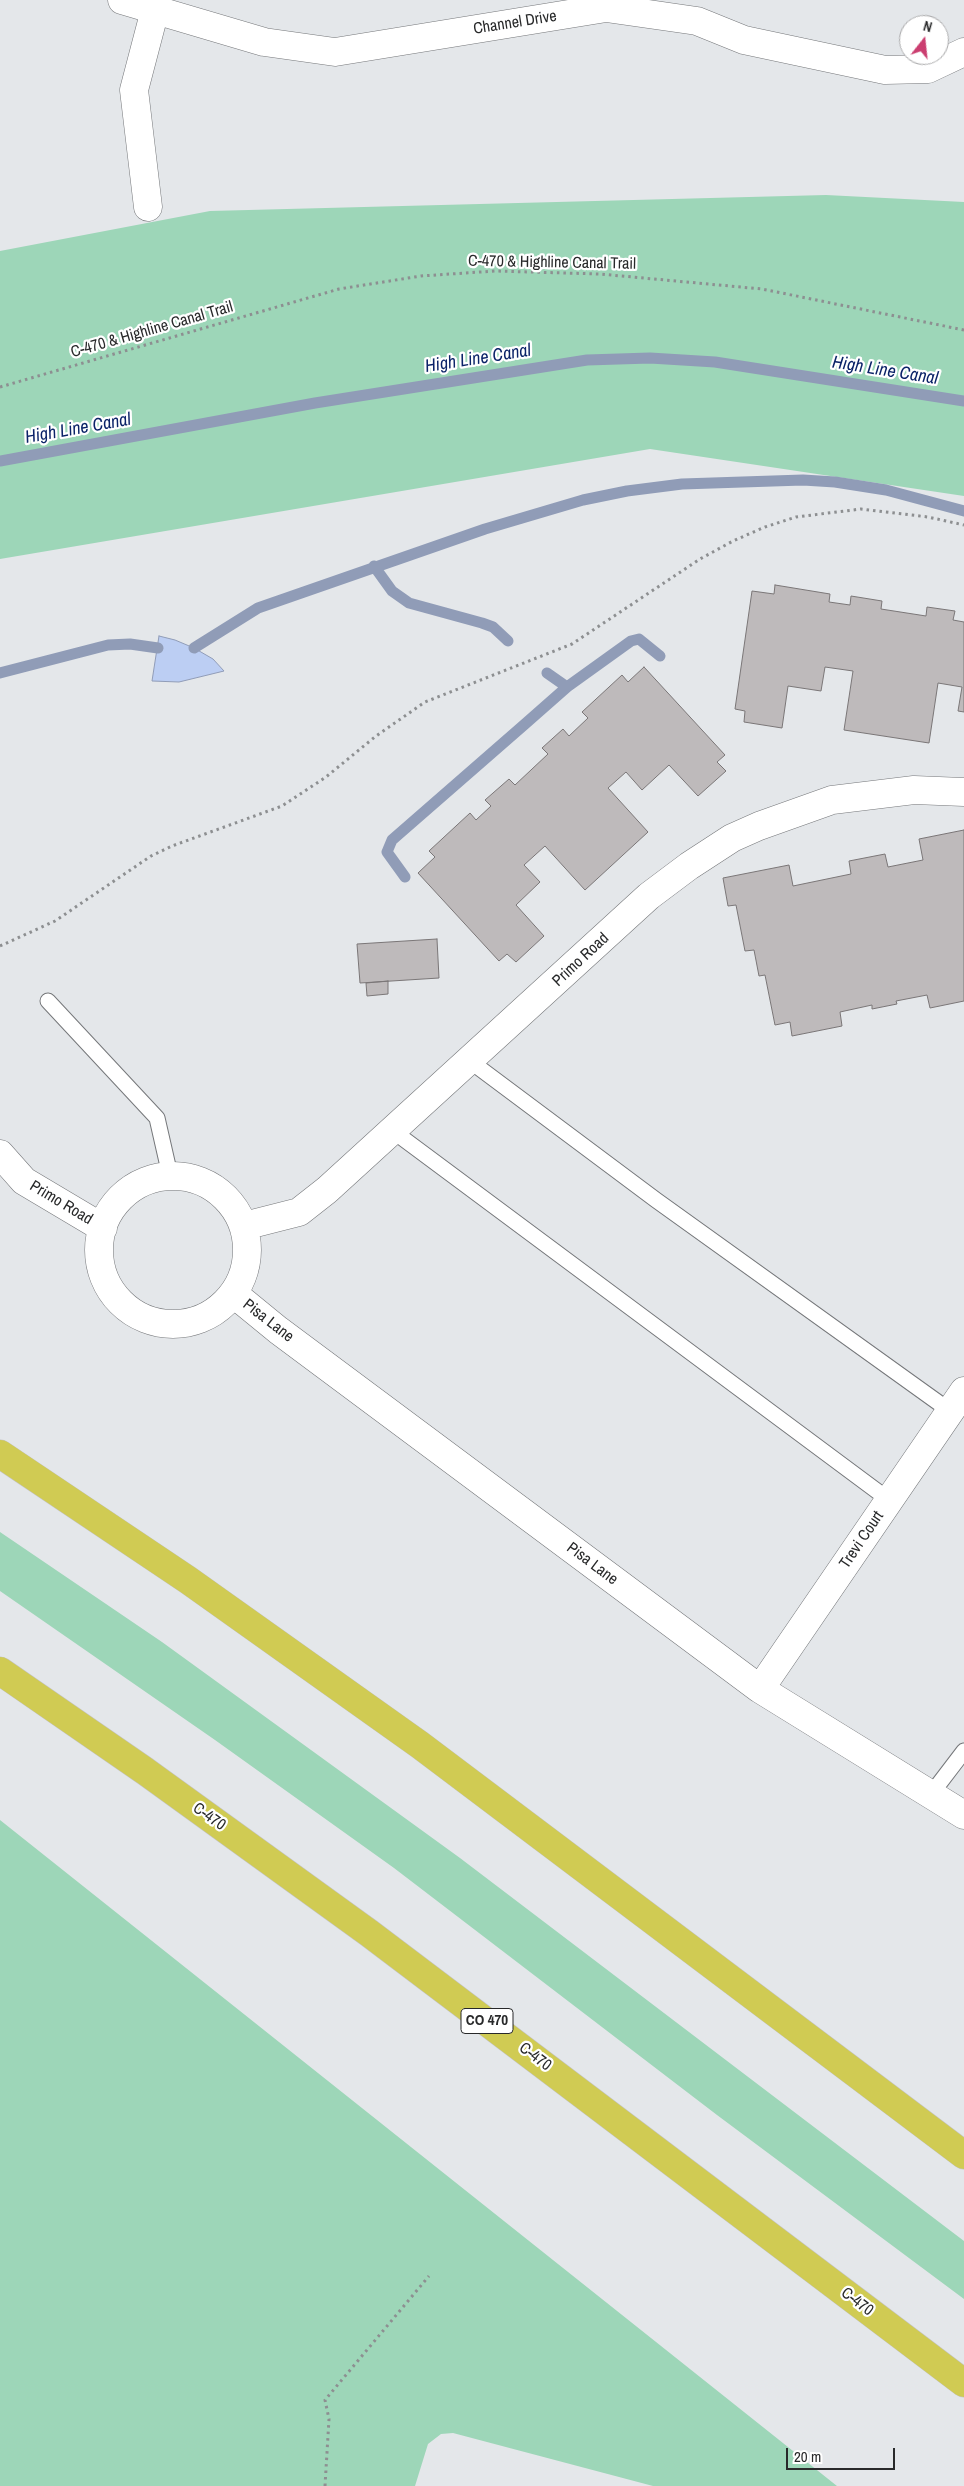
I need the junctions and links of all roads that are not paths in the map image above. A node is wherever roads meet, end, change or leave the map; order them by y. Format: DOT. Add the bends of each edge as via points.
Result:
graph roads {
  1 [pos="122,0"];
  2 [pos="155,10"];
  3 [pos="964,52"];
  4 [pos="148,207"];
  5 [pos="964,792"];
  6 [pos="48,1002"];
  7 [pos="470,1060"];
  8 [pos="393,1131"];
  9 [pos="0,1154"];
  10 [pos="170,1176"];
  11 [pos="244,1226"];
  12 [pos="103,1228"];
  13 [pos="234,1294"];
  14 [pos="957,1401"];
  15 [pos="0,1454"];
  16 [pos="889,1500"];
  17 [pos="0,1671"];
  18 [pos="760,1688"];
  19 [pos="964,1751"];
  20 [pos="932,1793"];
  21 [pos="964,1815"];
  22 [pos="964,2155"];
  23 [pos="964,2383"];
  1 -- 2 [label="street, Channel Drive"];
  2 -- 3 [label="street, Channel Drive" via="264,42 334,52 606,8 697,21 744,40 886,70 928,69"];
  2 -- 4 [label="street" via="134,90"];
  5 -- 7 [label="street, Primo Road" via="914,790 832,800 732,838 649,896"];
  6 -- 10 [label="lane" via="157,1118"];
  7 -- 8 [label="street, Primo Road"];
  7 -- 14 [label="lane" via="656,1200"];
  8 -- 11 [label="street, Primo Road" via="299,1212"];
  8 -- 16 [label="lane"];
  9 -- 12 [label="street, Primo Road" via="24,1181"];
  10 -- 11 [label="street" via="193,1178 215,1188 233,1205"];
  10 -- 12 [label="street" via="145,1181 123,1194 107,1214"];
  11 -- 13 [label="street" via="248,1249 245,1273"];
  12 -- 13 [label="street" via="99,1238 99,1264 108,1288 125,1307 147,1320 172,1325 196,1322 217,1311"];
  13 -- 18 [label="street, Pisa Lane"];
  14 -- 16 [label="street, Trevi Court"];
  15 -- 22 [label="highway" via="180,1575 412,1739"];
  16 -- 18 [label="street, Trevi Court"];
  17 -- 23 [label="highway, C-470 / CO 470" via="369,1933"];
  18 -- 20 [label="street, Pisa Lane"];
  19 -- 20 [label="lane"];
  20 -- 21 [label="street, Pisa Lane"];
}
